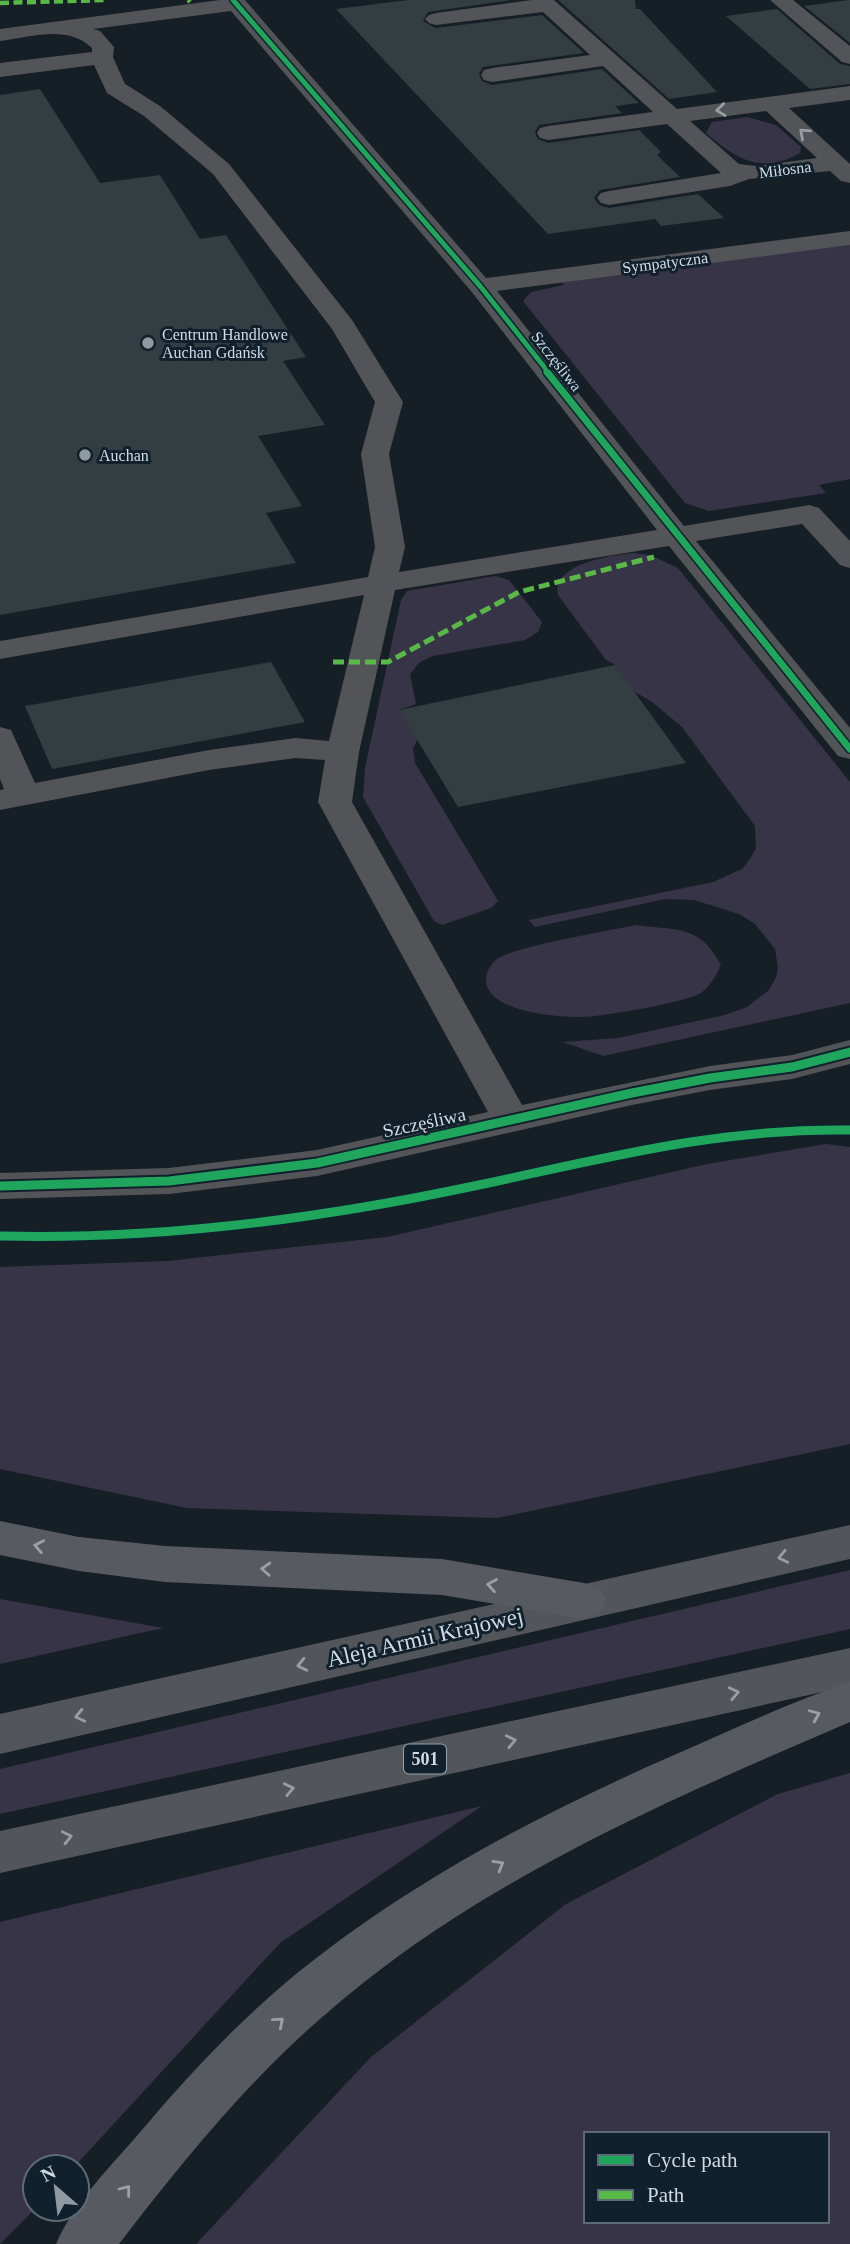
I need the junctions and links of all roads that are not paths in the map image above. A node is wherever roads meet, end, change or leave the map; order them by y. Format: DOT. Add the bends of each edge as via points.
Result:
graph roads {
  1 [pos="780,0"];
  2 [pos="235,2"];
  3 [pos="545,2"];
  4 [pos="436,19"];
  5 [pos="68,27"];
  6 [pos="0,35"];
  7 [pos="103,57"];
  8 [pos="850,57"];
  9 [pos="606,59"];
  10 [pos="0,70"];
  11 [pos="492,75"];
  12 [pos="850,93"];
  13 [pos="771,103"];
  14 [pos="671,116"];
  15 [pos="548,132"];
  16 [pos="843,170"];
  17 [pos="744,173"];
  18 [pos="610,198"];
  19 [pos="850,238"];
  20 [pos="480,286"];
  21 [pos="676,535"];
  22 [pos="850,559"];
  23 [pos="379,583"];
  24 [pos="0,650"];
  25 [pos="0,737"];
  26 [pos="850,748"];
  27 [pos="343,752"];
  28 [pos="12,798"];
  29 [pos="850,1052"];
  30 [pos="792,1067"];
  31 [pos="850,1079"];
  32 [pos="511,1121"];
  33 [pos="0,1186"];
  34 [pos="0,1538"];
  35 [pos="850,1542"];
  36 [pos="583,1601"];
  37 [pos="850,1667"];
  38 [pos="850,1700"];
  39 [pos="0,1734"];
  40 [pos="0,1852"];
  41 [pos="84,2244"];
  1 -- 8 [label="street"];
  2 -- 5 [label="street"];
  2 -- 20 [label="street, Szczęśliwa"];
  3 -- 4 [label="street"];
  3 -- 9 [label="street, Miłosna"];
  5 -- 6 [label="street"];
  5 -- 7 [label="street" via="92,36 103,47"];
  7 -- 10 [label="street"];
  7 -- 23 [label="street" via="115,88 152,111 221,169 343,326 389,402 375,454 390,547"];
  9 -- 11 [label="street"];
  9 -- 14 [label="street, Miłosna"];
  12 -- 13 [label="street"];
  13 -- 14 [label="street, one-way"];
  16 -- 13 [label="street, Miłosna, one-way"];
  14 -- 15 [label="street"];
  14 -- 17 [label="street, Miłosna" via="724,166"];
  16 -- 17 [label="street, Miłosna"];
  17 -- 18 [label="street"];
  19 -- 20 [label="street, Sympatyczna"];
  20 -- 21 [label="street, Szczęśliwa"];
  21 -- 22 [label="street" via="809,514"];
  21 -- 23 [label="street"];
  21 -- 26 [label="street, Szczęśliwa"];
  23 -- 24 [label="street"];
  23 -- 27 [label="street"];
  25 -- 28 [label="street"];
  27 -- 28 [label="street" via="283,750 209,760"];
  27 -- 32 [label="street" via="335,802"];
  29 -- 30 [label="street, Szczęśliwa"];
  30 -- 31 [label="street, Szczęśliwa"];
  30 -- 32 [label="street, Szczęśliwa" via="710,1078"];
  32 -- 33 [label="street, Szczęśliwa" via="317,1163 230,1175"];
  36 -- 34 [label="highway, one-way" via="442,1577 165,1564 79,1554"];
  35 -- 36 [label="main road, Aleja Armii Krajowej, one-way"];
  36 -- 39 [label="main road, Aleja Armii Krajowej, one-way"];
  40 -- 37 [label="main road, 501, one-way"];
  41 -- 38 [label="highway, one-way" via="161,2146 222,2080 337,1972 440,1899 551,1836"];
}
